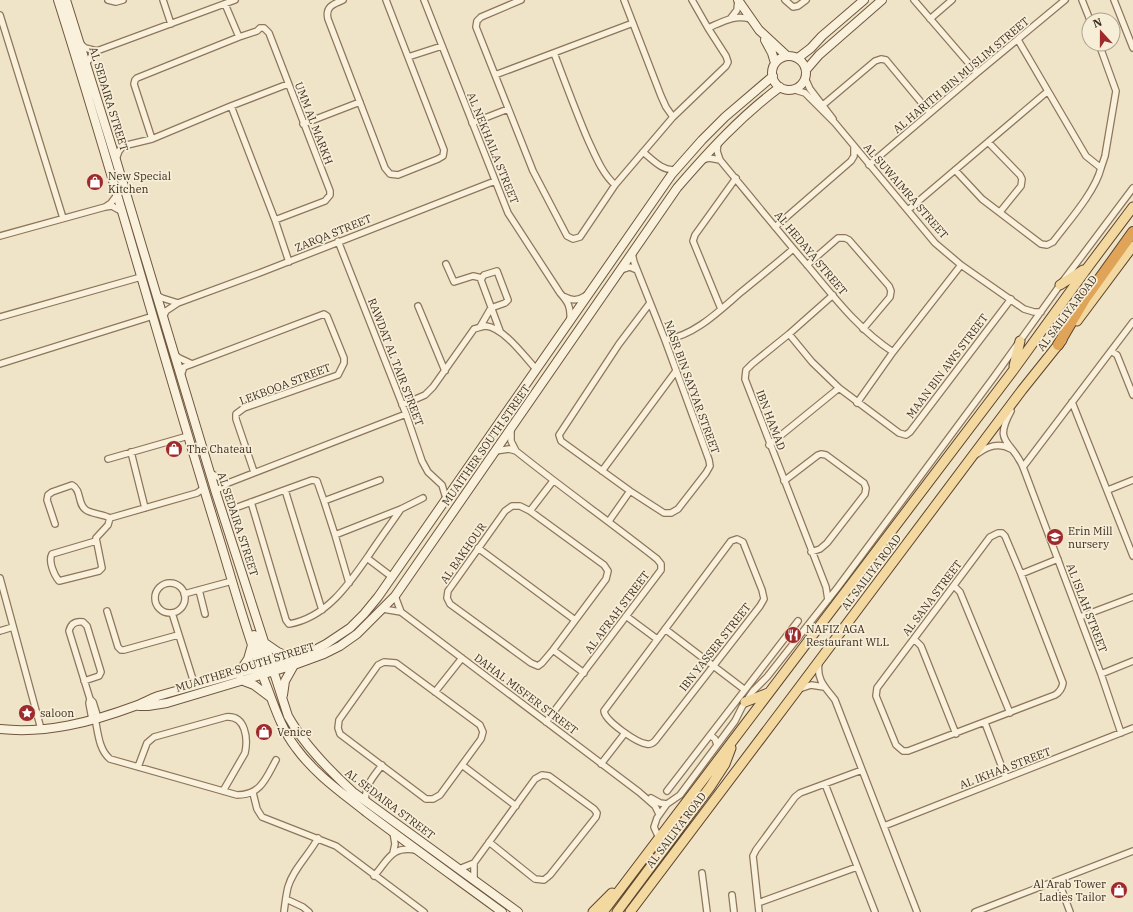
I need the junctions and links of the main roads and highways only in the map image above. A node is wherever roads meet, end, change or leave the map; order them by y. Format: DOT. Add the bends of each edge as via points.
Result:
graph roads {
  1 [pos="58,0"];
  2 [pos="66,0"];
  3 [pos="738,0"];
  4 [pos="864,0"];
  5 [pos="882,0"];
  6 [pos="759,30"];
  7 [pos="787,56"];
  8 [pos="798,58"];
  9 [pos="775,63"];
  10 [pos="805,74"];
  11 [pos="773,76"];
  12 [pos="780,87"];
  13 [pos="1133,207"];
  14 [pos="1133,232"];
  15 [pos="1133,246"];
  16 [pos="1088,267"];
  17 [pos="1060,285"];
  18 [pos="1020,341"];
  19 [pos="1058,345"];
  20 [pos="1012,372"];
  21 [pos="243,616"];
  22 [pos="264,643"];
  23 [pos="252,645"];
  24 [pos="293,662"];
  25 [pos="266,669"];
  26 [pos="239,677"];
  27 [pos="769,692"];
  28 [pos="282,700"];
  29 [pos="272,701"];
  30 [pos="745,702"];
  31 [pos="136,706"];
  32 [pos="286,710"];
  33 [pos="0,729"];
  34 [pos="735,738"];
  35 [pos="633,872"];
  36 [pos="502,912"];
  37 [pos="518,912"];
  38 [pos="593,912"];
  39 [pos="603,912"];
  40 [pos="617,912"];
  41 [pos="630,912"];
  1 -- 21 [label="main road, AL SEDAIRA STREET" via="188,436 202,492"];
  2 -- 22 [label="main road, AL SEDAIRA STREET" via="216,494"];
  3 -- 6 [label="main road"];
  4 -- 8 [label="main road"];
  5 -- 10 [label="main road" via="819,55"];
  6 -- 7 [label="main road"];
  6 -- 9 [label="main road"];
  7 -- 8 [label="main road"];
  7 -- 9 [label="main road"];
  8 -- 10 [label="main road" via="803,63"];
  9 -- 11 [label="main road"];
  10 -- 12 [label="main road" via="799,86 792,89"];
  11 -- 12 [label="main road"];
  11 -- 24 [label="main road, MUAITHER SOUTH STREET" via="725,116 666,182 364,614 350,628"];
  12 -- 24 [label="main road, MUAITHER SOUTH STREET" via="719,141 677,188 395,596 357,634 340,646 324,654"];
  13 -- 16 [label="main road, AL SAILIYA ROAD"];
  14 -- 19 [label="highway" via="1085,299"];
  15 -- 19 [label="main road, AL SAILIYA ROAD"];
  16 -- 17 [label="main road"];
  16 -- 20 [label="main road, AL SAILIYA ROAD"];
  18 -- 20 [label="main road"];
  19 -- 41 [label="main road, AL SAILIYA ROAD"];
  20 -- 27 [label="main road, AL SAILIYA ROAD"];
  21 -- 23 [label="main road, AL SEDAIRA STREET"];
  21 -- 25 [label="main road" via="251,625"];
  22 -- 24 [label="main road"];
  22 -- 25 [label="main road, AL SEDAIRA STREET"];
  23 -- 25 [label="main road, AL SEDAIRA STREET"];
  23 -- 26 [label="main road"];
  24 -- 25 [label="main road, MUAITHER SOUTH STREET"];
  24 -- 28 [label="main road" via="285,681"];
  25 -- 26 [label="main road, MUAITHER SOUTH STREET"];
  25 -- 28 [label="main road, AL SEDAIRA STREET"];
  25 -- 29 [label="main road, AL SEDAIRA STREET"];
  25 -- 32 [label="main road" via="277,700"];
  26 -- 29 [label="main road" via="259,688"];
  26 -- 31 [label="main road, MUAITHER SOUTH STREET" via="158,696"];
  26 -- 31 [label="main road, MUAITHER SOUTH STREET" via="167,702"];
  27 -- 30 [label="main road"];
  27 -- 34 [label="main road, AL SAILIYA ROAD"];
  28 -- 32 [label="main road, AL SEDAIRA STREET"];
  29 -- 36 [label="main road, AL SEDAIRA STREET" via="288,735 308,763 323,778"];
  31 -- 33 [label="main road, MUAITHER SOUTH STREET" via="68,726"];
  32 -- 37 [label="main road, AL SEDAIRA STREET" via="311,748 333,774 353,792"];
  34 -- 35 [label="main road, AL SAILIYA ROAD"];
  34 -- 40 [label="main road" via="724,764 710,787"];
  35 -- 38 [label="main road"];
  35 -- 39 [label="main road, AL SAILIYA ROAD"];
}
